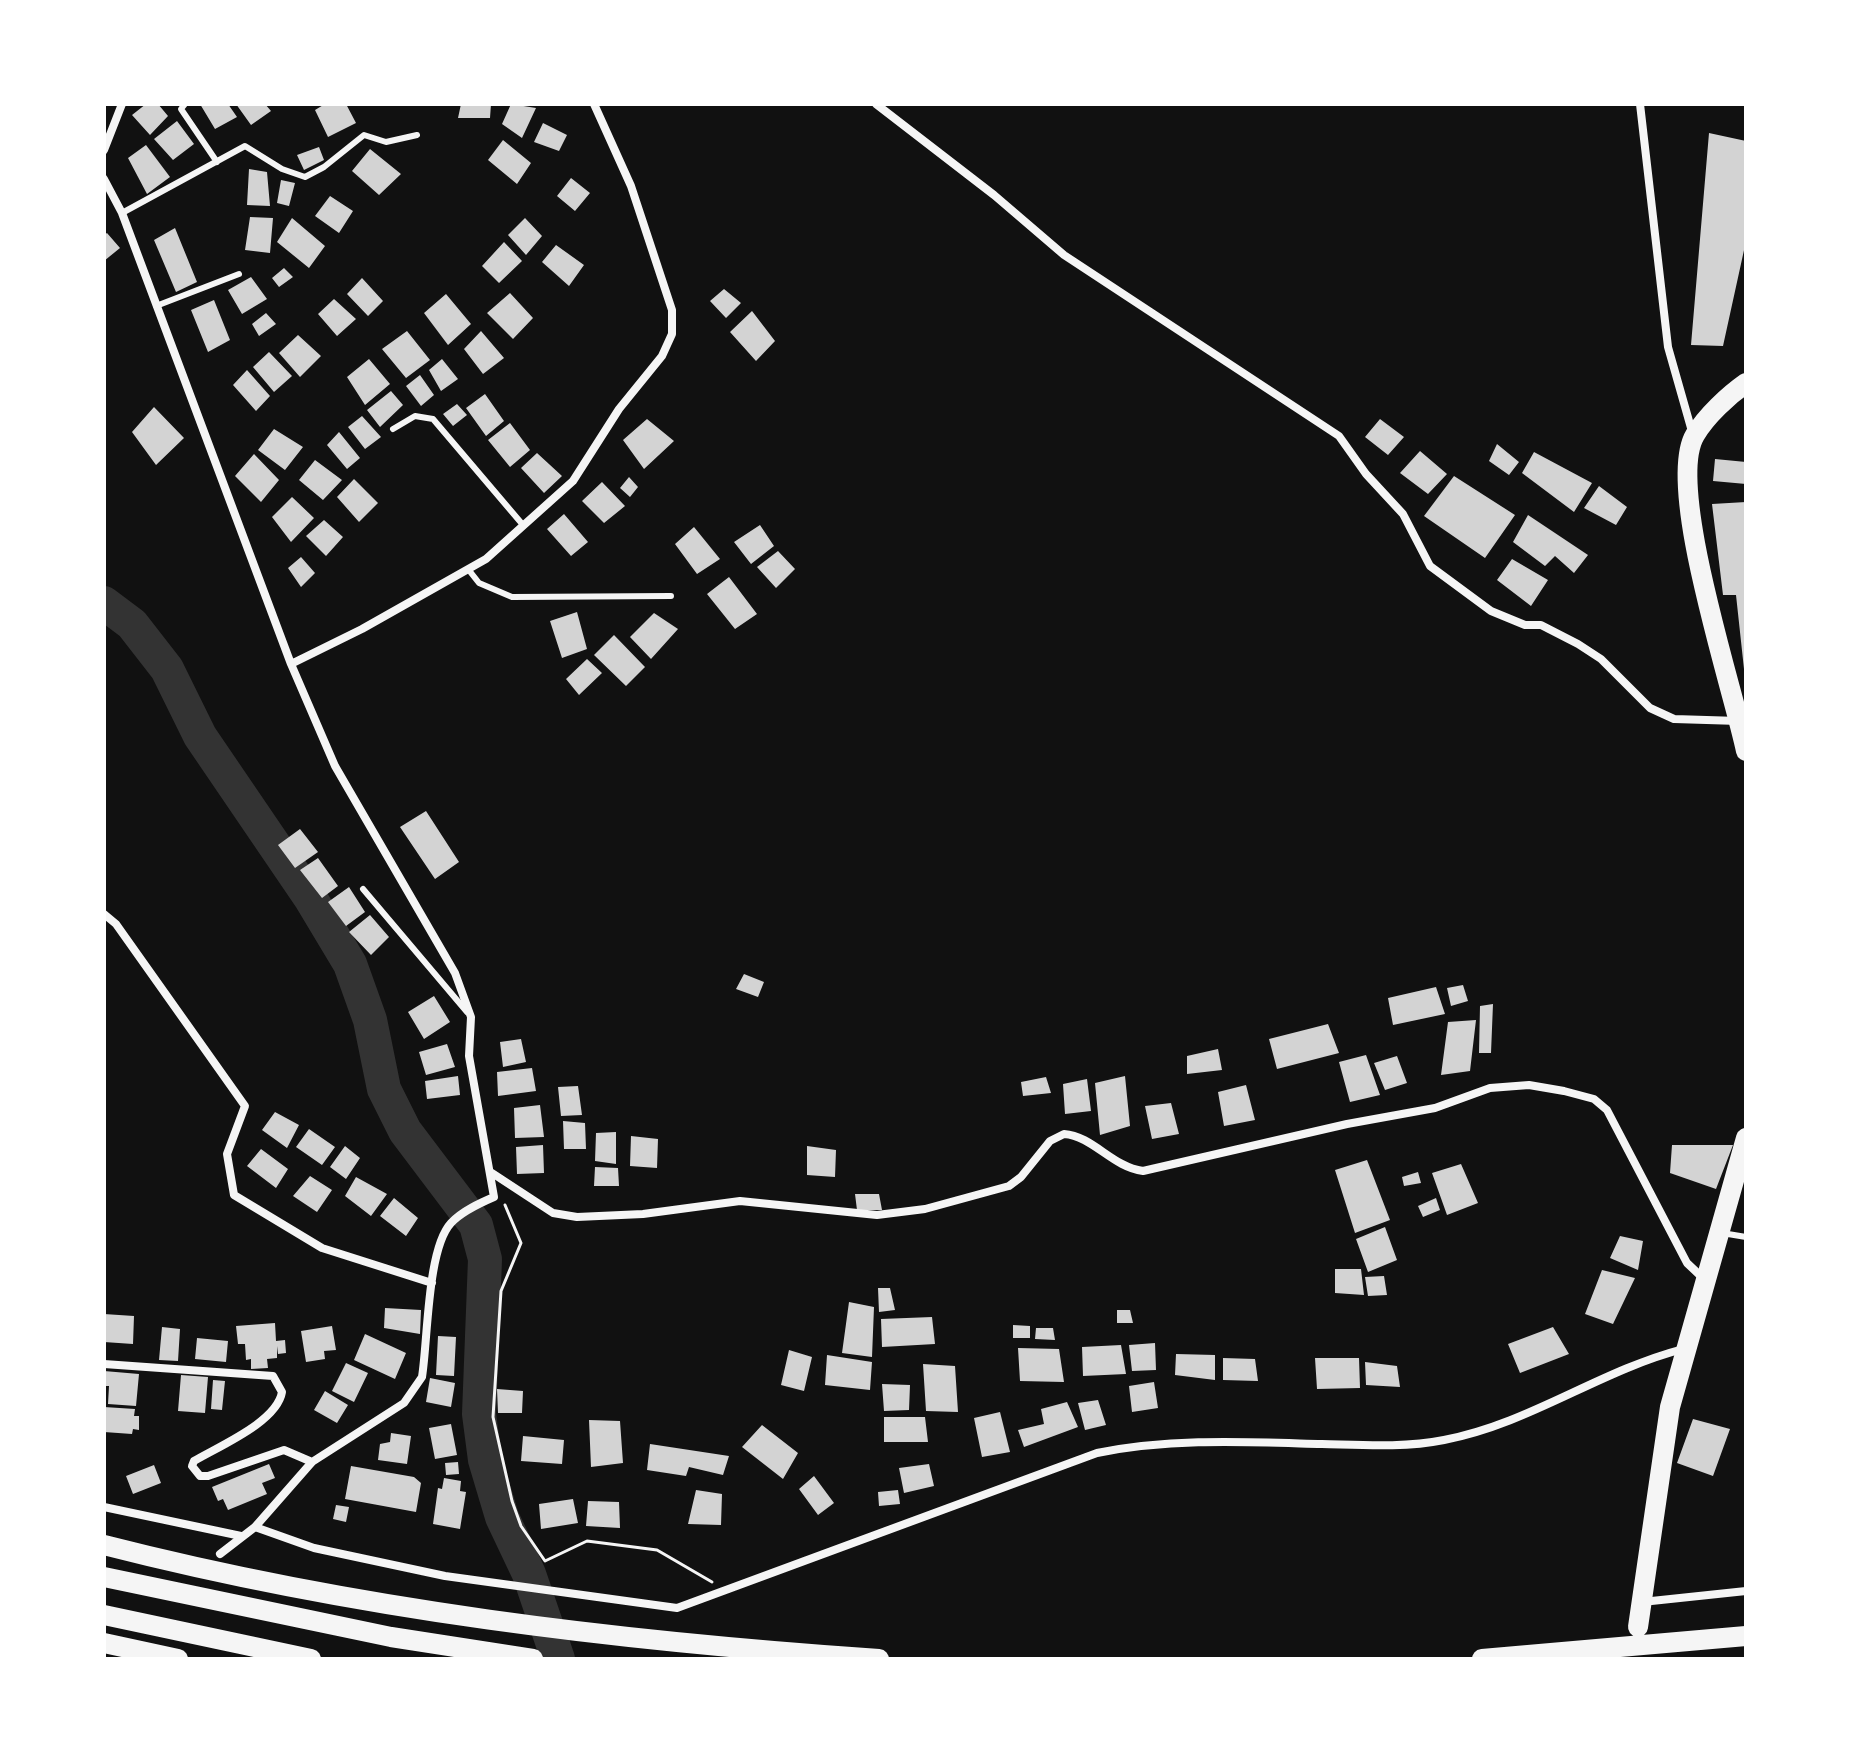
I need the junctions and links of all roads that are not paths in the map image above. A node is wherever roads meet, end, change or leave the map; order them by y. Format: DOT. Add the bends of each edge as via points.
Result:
graph roads {
  1 [pos="122,104"];
  2 [pos="185,104"];
  3 [pos="594,104"];
  4 [pos="876,104"];
  5 [pos="1640,104"];
  6 [pos="417,135"];
  7 [pos="104,150"];
  8 [pos="217,162"];
  9 [pos="104,179"];
  10 [pos="122,213"];
  11 [pos="239,274"];
  12 [pos="156,306"];
  13 [pos="1746,383"];
  14 [pos="393,429"];
  15 [pos="1693,436"];
  16 [pos="523,525"];
  17 [pos="468,569"];
  18 [pos="671,596"];
  19 [pos="291,664"];
  20 [pos="1740,721"];
  21 [pos="1746,751"];
  22 [pos="363,889"];
  23 [pos="104,914"];
  24 [pos="471,1017"];
  25 [pos="1746,1138"];
  26 [pos="492,1173"];
  27 [pos="1720,1232"];
  28 [pos="1746,1237"];
  29 [pos="1706,1282"];
  30 [pos="432,1283"];
  31 [pos="1687,1348"];
  32 [pos="104,1364"];
  33 [pos="312,1462"];
  34 [pos="104,1507"];
  35 [pos="255,1527"];
  36 [pos="241,1536"];
  37 [pos="104,1545"];
  38 [pos="220,1554"];
  39 [pos="104,1577"];
  40 [pos="1746,1591"];
  41 [pos="1641,1602"];
  42 [pos="104,1615"];
  43 [pos="1638,1627"];
  44 [pos="1746,1636"];
  45 [pos="104,1643"];
  46 [pos="178,1659"];
  47 [pos="311,1659"];
  48 [pos="531,1659"];
  49 [pos="879,1659"];
  50 [pos="1482,1659"];
  1 -- 7 [label="street"];
  2 -- 8 [label="lane" via="181,109"];
  3 -- 16 [label="street" via="647,232 672,310 672,334 573,481"];
  4 -- 20 [label="street" via="1064,255 1339,436 1403,514 1430,566 1491,611 1525,625 1541,625 1578,644 1601,659 1650,708 1674,719"];
  5 -- 15 [label="street" via="1668,347"];
  6 -- 8 [label="lane" via="386,142 364,135 305,177 245,146"];
  8 -- 10 [label="lane"];
  9 -- 10 [label="street"];
  10 -- 12 [label="street"];
  11 -- 12 [label="lane"];
  12 -- 19 [label="street"];
  13 -- 15 [label="highway"];
  14 -- 16 [label="lane" via="415,416 433,419"];
  15 -- 20 [label="highway" via="1687,482 1698,563"];
  16 -- 17 [label="street"];
  17 -- 18 [label="lane" via="479,583 512,597"];
  17 -- 19 [label="street"];
  19 -- 24 [label="street" via="335,766 455,973"];
  20 -- 21 [label="highway"];
  22 -- 24 [label="lane"];
  23 -- 30 [label="street" via="245,1106 227,1154 234,1195 322,1248"];
  24 -- 26 [label="street" via="469,1056"];
  25 -- 27 [label="highway"];
  26 -- 29 [label="street" via="553,1213 577,1217 740,1201 877,1215 925,1209 1009,1186 1050,1141 1064,1134 1081,1138 1118,1164 1143,1171 1435,1108 1490,1088 1529,1085 1594,1099 1607,1110 1687,1263"];
  26 -- 30 [label="street" via="494,1197 455,1219 445,1233"];
  27 -- 28 [label="lane"];
  27 -- 29 [label="highway"];
  29 -- 31 [label="highway"];
  30 -- 33 [label="street" via="425,1358 415,1390 404,1403"];
  31 -- 35 [label="street" via="1647,1358 1503,1426 1442,1441 1148,1443 1097,1453 677,1608 517,1589 314,1548"];
  31 -- 41 [label="highway" via="1670,1407"];
  32 -- 33 [label="street" via="273,1376 281,1385 278,1405 192,1466 200,1476 208,1476 284,1450"];
  33 -- 35 [label="street"];
  34 -- 36 [label="street"];
  35 -- 36 [label="street"];
  36 -- 38 [label="street"];
  37 -- 49 [label="highway" via="345,1596 577,1634"];
  39 -- 48 [label="highway" via="391,1637"];
  40 -- 41 [label="street"];
  41 -- 43 [label="highway"];
  42 -- 47 [label="highway"];
  44 -- 50 [label="highway"];
  45 -- 46 [label="highway"];
}
